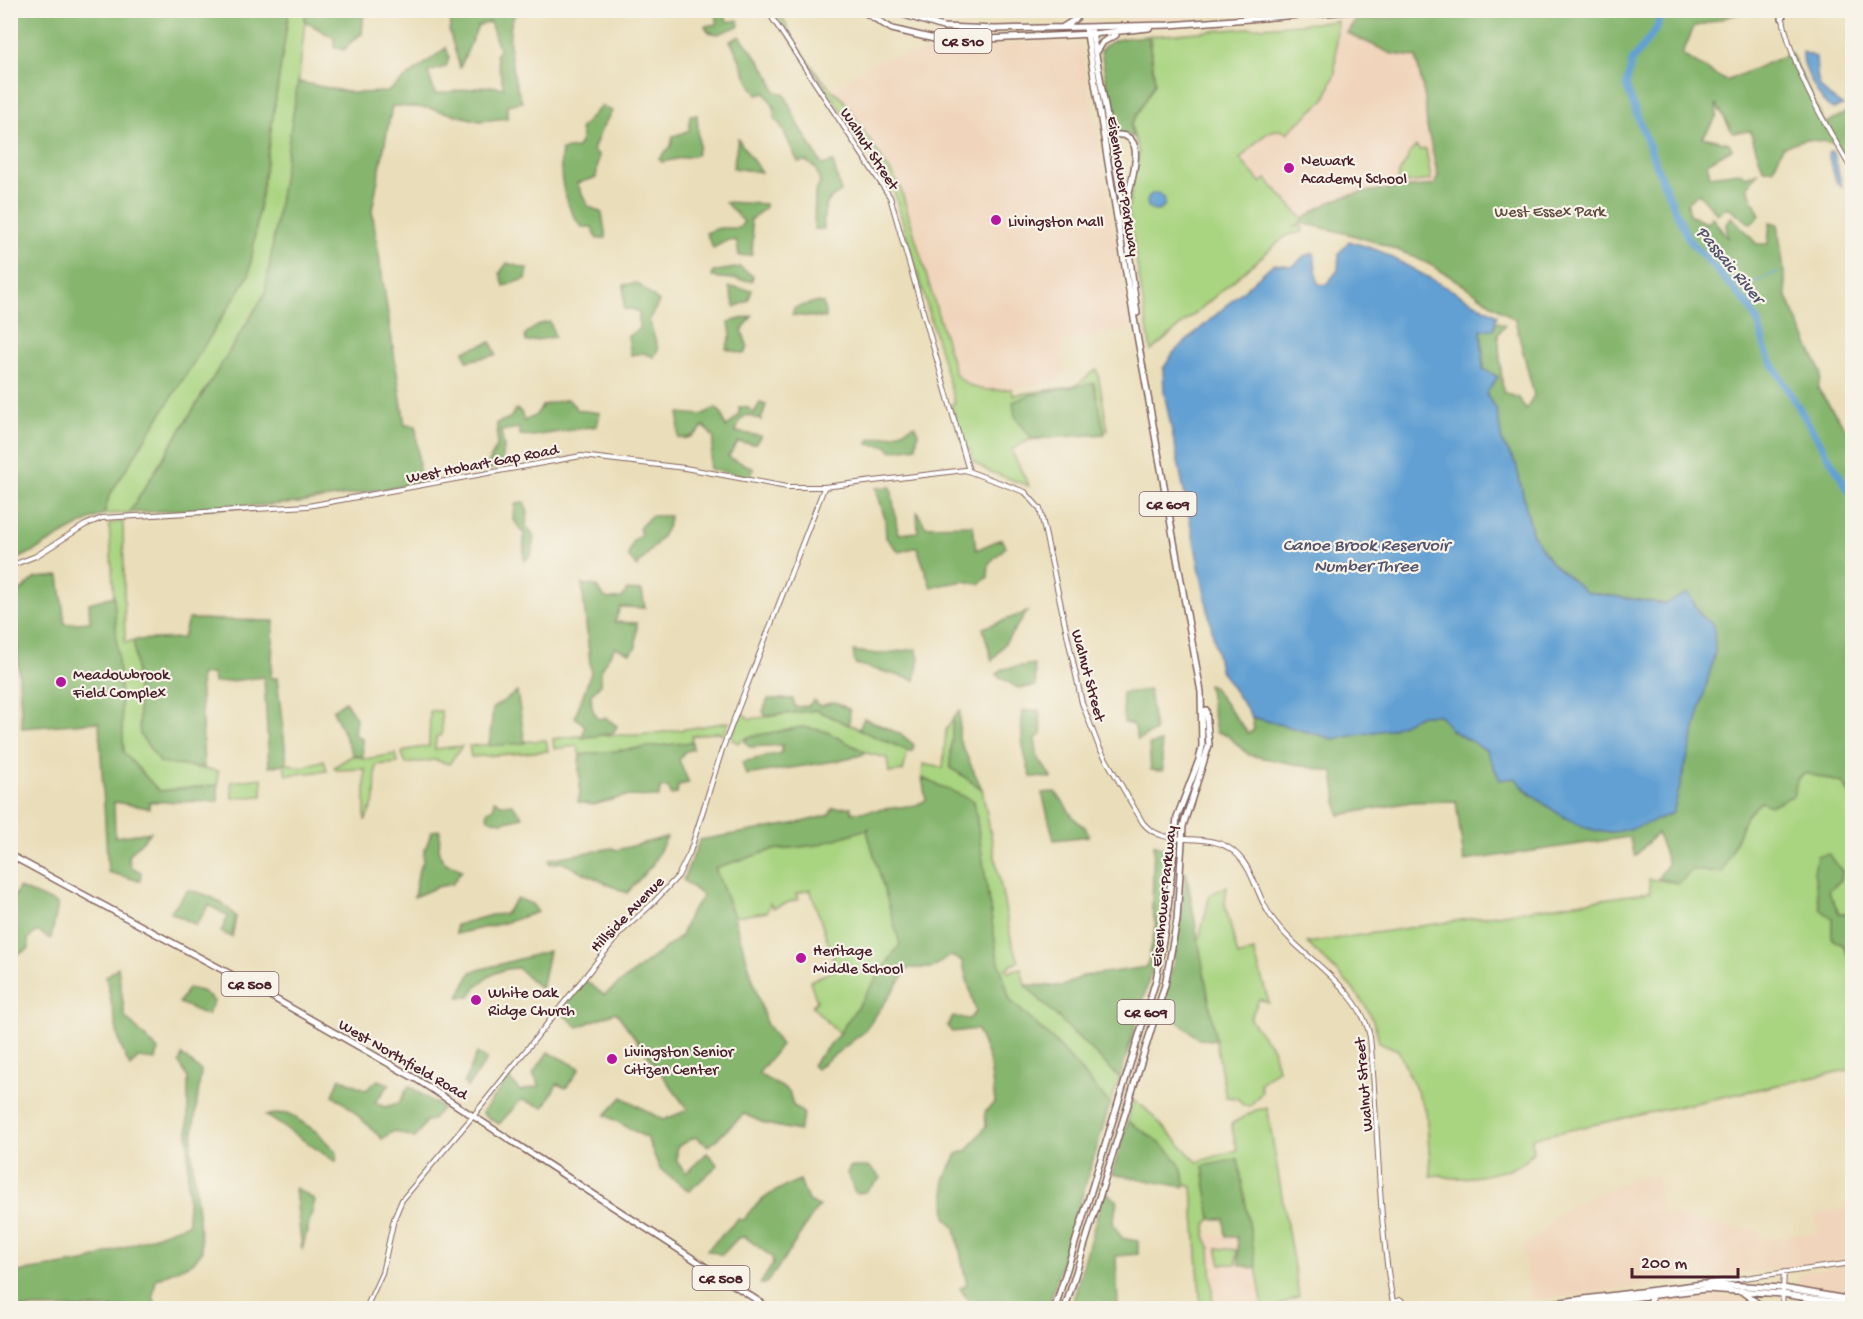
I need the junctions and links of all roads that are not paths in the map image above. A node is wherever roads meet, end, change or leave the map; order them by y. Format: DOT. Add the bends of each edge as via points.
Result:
graph roads {
  1 [pos="767,10"];
  2 [pos="861,10"];
  3 [pos="890,10"];
  4 [pos="1080,10"];
  5 [pos="1366,10"];
  6 [pos="1783,10"];
  7 [pos="1782,18"];
  8 [pos="1169,25"];
  9 [pos="1061,28"];
  10 [pos="1089,31"];
  11 [pos="1123,32"];
  12 [pos="1073,35"];
  13 [pos="1089,46"];
  14 [pos="1096,53"];
  15 [pos="1110,136"];
  16 [pos="1103,139"];
  17 [pos="1852,170"];
  18 [pos="1124,213"];
  19 [pos="1141,349"];
  20 [pos="969,471"];
  21 [pos="824,488"];
  22 [pos="10,566"];
  23 [pos="1178,839"];
  24 [pos="10,855"];
  25 [pos="474,1115"];
  26 [pos="1852,1263"];
  27 [pos="1784,1272"];
  28 [pos="1703,1284"];
  29 [pos="1734,1289"];
  30 [pos="1783,1291"];
  31 [pos="1654,1293"];
  32 [pos="1637,1296"];
  33 [pos="1852,1300"];
  34 [pos="1393,1302"];
  35 [pos="1852,1305"];
  36 [pos="366,1308"];
  37 [pos="769,1308"];
  38 [pos="1055,1308"];
  39 [pos="1065,1308"];
  40 [pos="1394,1308"];
  41 [pos="1408,1308"];
  42 [pos="1514,1308"];
  43 [pos="1547,1308"];
  44 [pos="1647,1308"];
  45 [pos="1764,1308"];
  46 [pos="1782,1308"];
  1 -- 20 [label="street, Walnut Street" via="890,197"];
  2 -- 12 [label="main road, CR 510" via="892,29 926,39 964,41"];
  3 -- 9 [label="main road, CR 510" via="943,27"];
  4 -- 9 [label="main road" via="1076,19"];
  5 -- 8 [label="main road, CR 510"];
  6 -- 7 [label="main road"];
  7 -- 17 [label="street" via="1801,81"];
  8 -- 10 [label="main road, CR 510"];
  8 -- 11 [label="main road, CR 510"];
  9 -- 10 [label="main road, CR 510"];
  10 -- 11 [label="main road, CR 510"];
  10 -- 12 [label="main road, CR 510"];
  10 -- 13 [label="main road, Eisenhower Parkway / CR 609"];
  10 -- 14 [label="main road, Eisenhower Parkway / CR 609"];
  11 -- 14 [label="main road" via="1103,42"];
  12 -- 13 [label="main road"];
  13 -- 16 [label="main road, Eisenhower Parkway / CR 609"];
  14 -- 15 [label="main road, Eisenhower Parkway / CR 609"];
  15 -- 16 [label="main road"];
  15 -- 18 [label="main road, Eisenhower Parkway / CR 609"];
  15 -- 18 [label="main road" via="1126,136 1136,149"];
  16 -- 19 [label="main road, Eisenhower Parkway / CR 609"];
  18 -- 19 [label="main road, Eisenhower Parkway / CR 609"];
  19 -- 23 [label="main road, Eisenhower Parkway / CR 609" via="1201,692 1203,732 1199,760 1180,808"];
  20 -- 21 [label="street, West Hobart Gap Road"];
  20 -- 23 [label="street, Walnut Street" via="1025,492 1039,505 1075,677 1099,747 1143,823 1152,832"];
  21 -- 22 [label="street, West Hobart Gap Road" via="777,486 712,472 580,456 308,506 102,518 36,556"];
  21 -- 25 [label="street, Hillside Avenue" via="722,750 690,852 678,876 620,933"];
  23 -- 34 [label="street, Walnut Street" via="1215,843 1239,856 1249,868 1272,918 1352,999 1366,1021"];
  23 -- 38 [label="main road, Eisenhower Parkway / CR 609" via="1156,980"];
  23 -- 39 [label="main road, Eisenhower Parkway / CR 609" via="1177,920 1165,985"];
  24 -- 25 [label="main road, West Northfield Road / CR 508" via="247,983"];
  25 -- 36 [label="street, Hillside Avenue" via="402,1200 382,1274"];
  25 -- 37 [label="main road, West Northfield Road / CR 508"];
  26 -- 27 [label="street"];
  27 -- 28 [label="street"];
  27 -- 30 [label="street"];
  28 -- 30 [label="main road"];
  28 -- 42 [label="main road"];
  29 -- 30 [label="main road"];
  29 -- 31 [label="main road"];
  29 -- 45 [label="main road"];
  30 -- 33 [label="main road"];
  30 -- 35 [label="main road"];
  30 -- 46 [label="street"];
  31 -- 32 [label="main road"];
  31 -- 44 [label="main road"];
  32 -- 43 [label="main road"];
  32 -- 44 [label="main road"];
  34 -- 40 [label="street, Walnut Street"];
  34 -- 41 [label="street" via="1401,1300"];
}
